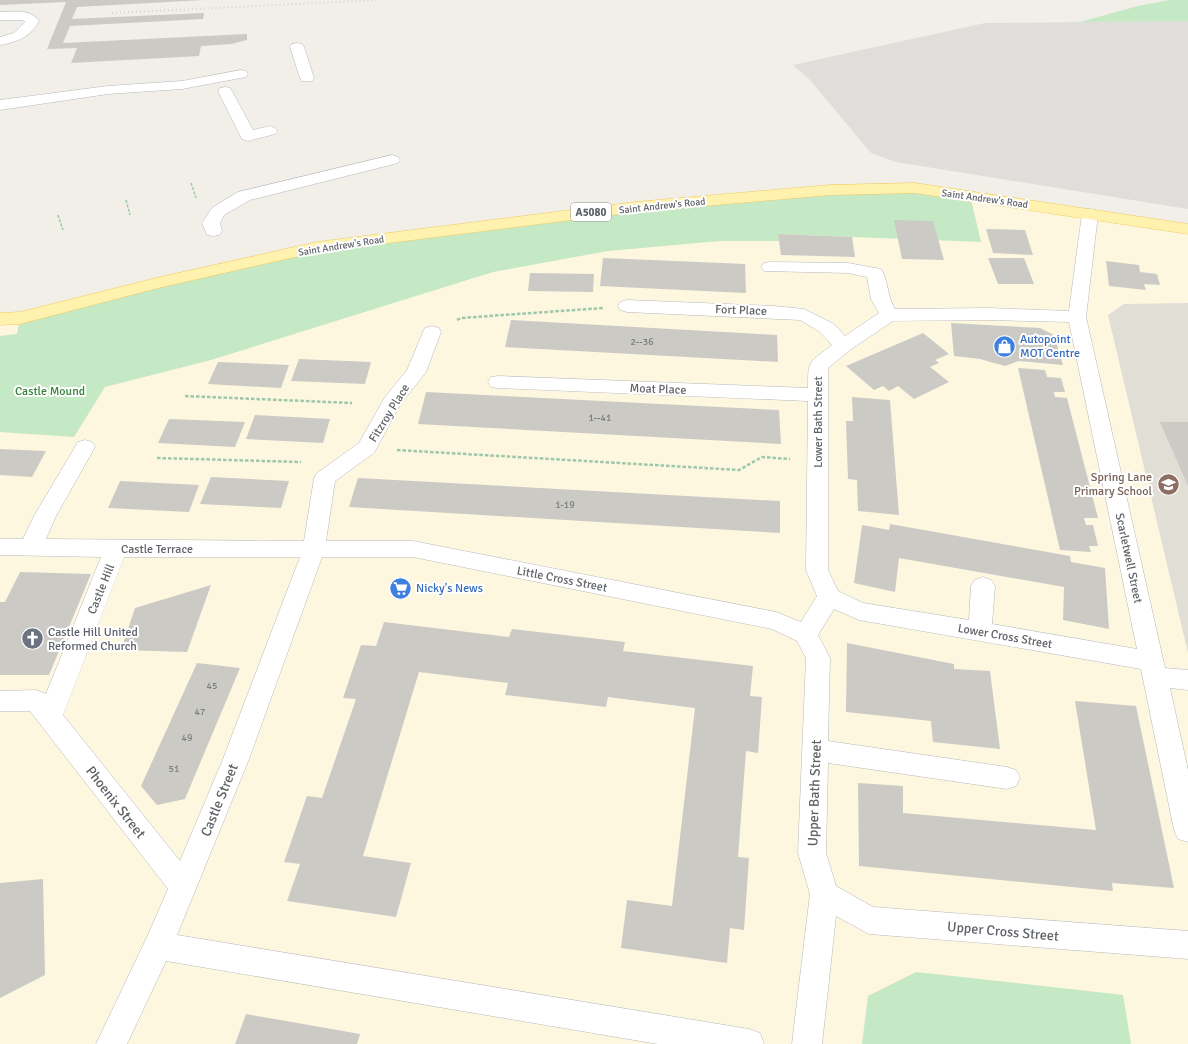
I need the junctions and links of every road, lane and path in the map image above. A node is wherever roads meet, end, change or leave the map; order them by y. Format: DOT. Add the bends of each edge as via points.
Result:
graph roads {
  1 [pos="0,16"];
  2 [pos="0,41"];
  3 [pos="297,47"];
  4 [pos="241,74"];
  5 [pos="307,78"];
  6 [pos="225,91"];
  7 [pos="0,105"];
  8 [pos="270,131"];
  9 [pos="392,160"];
  10 [pos="192,183"];
  11 [pos="196,198"];
  12 [pos="126,200"];
  13 [pos="1090,214"];
  14 [pos="58,215"];
  15 [pos="130,215"];
  16 [pos="1188,229"];
  17 [pos="63,230"];
  18 [pos="213,231"];
  19 [pos="770,267"];
  20 [pos="627,306"];
  21 [pos="889,315"];
  22 [pos="1077,317"];
  23 [pos="0,319"];
  24 [pos="432,332"];
  25 [pos="843,346"];
  26 [pos="498,382"];
  27 [pos="818,395"];
  28 [pos="185,396"];
  29 [pos="352,403"];
  30 [pos="85,447"];
  31 [pos="367,448"];
  32 [pos="157,458"];
  33 [pos="817,461"];
  34 [pos="304,462"];
  35 [pos="0,547"];
  36 [pos="31,547"];
  37 [pos="116,549"];
  38 [pos="314,549"];
  39 [pos="983,586"];
  40 [pos="829,598"];
  41 [pos="980,632"];
  42 [pos="806,634"];
  43 [pos="1152,669"];
  44 [pos="1188,680"];
  45 [pos="0,701"];
  46 [pos="49,718"];
  47 [pos="815,750"];
  48 [pos="1007,778"];
  49 [pos="1188,830"];
  50 [pos="184,887"];
  51 [pos="824,894"];
  52 [pos="1188,945"];
  53 [pos="158,946"];
  54 [pos="111,1044"];
  55 [pos="749,1044"];
  56 [pos="807,1044"];
  1 -- 2 [label="street" via="26,16 32,22 24,34"];
  3 -- 5 [label="street"];
  4 -- 7 [label="street" via="182,85 108,90"];
  6 -- 8 [label="street" via="248,136"];
  9 -- 18 [label="street" via="244,196 218,212 211,223"];
  10 -- 11 [label="path"];
  12 -- 15 [label="path"];
  13 -- 16 [label="main road, Saint Andrew's Road / A5080"];
  13 -- 22 [label="street, Scarletwell Street"];
  13 -- 23 [label="main road, Saint Andrew's Road / A5080" via="914,188 830,190 636,207 317,247 156,283 20,318"];
  14 -- 17 [label="path"];
  19 -- 21 [label="street" via="848,268 875,273 880,299"];
  20 -- 24 [label="path" via="461,318"];
  20 -- 25 [label="street, Fort Place" via="804,315 827,328"];
  21 -- 22 [label="street" via="988,314"];
  21 -- 25 [label="street, Lower Bath Street"];
  22 -- 43 [label="street, Scarletwell Street"];
  24 -- 31 [label="street, Fitzroy Place" via="416,372 392,402"];
  25 -- 27 [label="street, Lower Bath Street" via="818,366"];
  26 -- 27 [label="street, Moat Place"];
  27 -- 33 [label="street, Lower Bath Street"];
  28 -- 29 [label="path"];
  30 -- 36 [label="street" via="45,516"];
  31 -- 33 [label="path" via="739,470 762,457"];
  31 -- 38 [label="street, Fitzroy Place" via="325,478"];
  32 -- 34 [label="path" via="237,458"];
  33 -- 40 [label="street, Lower Bath Street" via="817,570"];
  35 -- 36 [label="street, Castle Terrace"];
  36 -- 37 [label="street, Castle Terrace"];
  37 -- 38 [label="street, Castle Terrace"];
  37 -- 46 [label="street, Castle Hill"];
  38 -- 42 [label="street, Little Cross Street" via="414,549 776,621"];
  38 -- 50 [label="street, Castle Street" via="236,759"];
  39 -- 41 [label="street"];
  40 -- 41 [label="street, Lower Cross Street" via="859,611"];
  40 -- 42 [label="street"];
  41 -- 43 [label="street, Lower Cross Street"];
  42 -- 47 [label="street, Upper Bath Street" via="818,658"];
  43 -- 44 [label="street, Lower Cross Street"];
  43 -- 49 [label="street, Scarletwell Street"];
  45 -- 46 [label="street, Phoenix Street" via="36,700"];
  46 -- 50 [label="street, Phoenix Street"];
  47 -- 48 [label="street"];
  47 -- 51 [label="street, Upper Bath Street" via="812,853"];
  50 -- 53 [label="street, Castle Street"];
  51 -- 52 [label="street, Upper Cross Street" via="869,920"];
  51 -- 56 [label="street, Upper Bath Street"];
  53 -- 54 [label="street, Castle Street"];
  53 -- 55 [label="street"];
}
